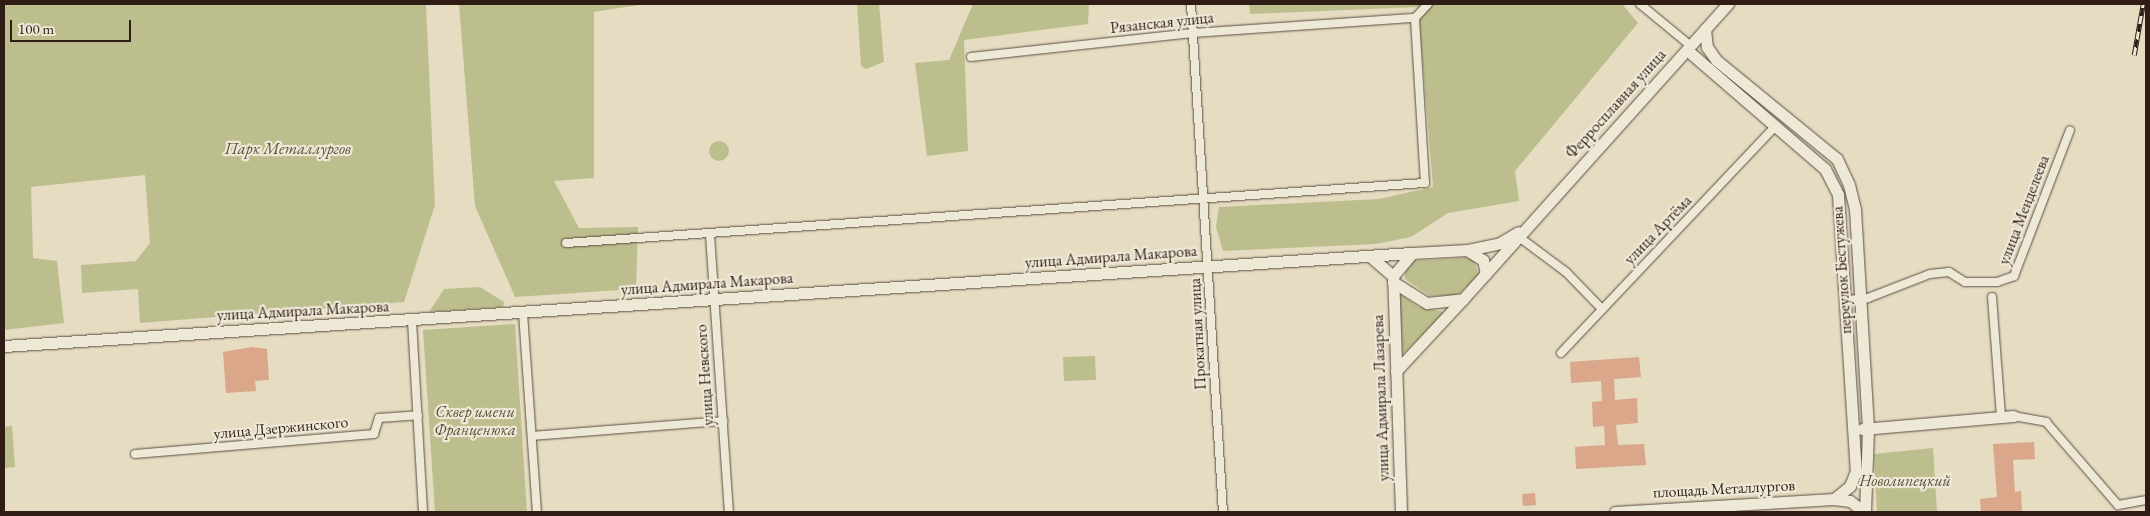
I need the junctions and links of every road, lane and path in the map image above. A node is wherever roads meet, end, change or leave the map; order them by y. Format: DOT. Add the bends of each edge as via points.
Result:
graph roads {
  1 [pos="1191,4"];
  2 [pos="1428,4"];
  3 [pos="1640,4"];
  4 [pos="1728,4"];
  5 [pos="1415,18"];
  6 [pos="1705,29"];
  7 [pos="1193,33"];
  8 [pos="1689,48"];
  9 [pos="971,57"];
  10 [pos="1776,126"];
  11 [pos="2070,130"];
  12 [pos="1203,201"];
  13 [pos="1528,226"];
  14 [pos="710,235"];
  15 [pos="1519,237"];
  16 [pos="566,243"];
  17 [pos="1467,250"];
  18 [pos="1412,253"];
  19 [pos="1371,257"];
  20 [pos="1208,266"];
  21 [pos="1486,274"];
  22 [pos="1393,279"];
  23 [pos="1992,296"];
  24 [pos="1463,298"];
  25 [pos="1860,299"];
  26 [pos="714,300"];
  27 [pos="1847,300"];
  28 [pos="1602,309"];
  29 [pos="523,314"];
  30 [pos="412,321"];
  31 [pos="4,346"];
  32 [pos="1560,354"];
  33 [pos="1396,371"];
  34 [pos="418,415"];
  35 [pos="2007,417"];
  36 [pos="723,421"];
  37 [pos="1868,428"];
  38 [pos="1855,429"];
  39 [pos="532,436"];
  40 [pos="136,454"];
  41 [pos="1856,471"];
  42 [pos="1834,499"];
  43 [pos="2146,500"];
  44 [pos="2118,508"];
  45 [pos="423,512"];
  46 [pos="537,512"];
  47 [pos="730,512"];
  48 [pos="1223,512"];
  49 [pos="1401,512"];
  50 [pos="1615,512"];
  51 [pos="1864,512"];
  1 -- 7 [label="street, Прокатная улица"];
  2 -- 5 [label="street"];
  3 -- 8 [label="street"];
  4 -- 6 [label="street, Ферросплавная улица"];
  5 -- 7 [label="street, Рязанская улица"];
  5 -- 12 [label="street" via="1425,183"];
  6 -- 8 [label="street, Ферросплавная улица"];
  6 -- 25 [label="street, переулок Бестужева" via="1707,47 1716,60 1837,159 1855,209"];
  7 -- 9 [label="street, Рязанская улица"];
  7 -- 12 [label="street, Прокатная улица"];
  8 -- 10 [label="street, переулок Бестужева"];
  8 -- 13 [label="street, Ферросплавная улица"];
  10 -- 27 [label="street, переулок Бестужева" via="1825,169 1838,195"];
  10 -- 28 [label="street, улица Артёма"];
  11 -- 25 [label="street, улица Менделеева" via="2014,276 1997,282 1965,282 1949,272 1930,274"];
  12 -- 14 [label="street"];
  12 -- 20 [label="street, Прокатная улица"];
  13 -- 15 [label="street"];
  13 -- 17 [label="street" via="1500,243"];
  14 -- 16 [label="street"];
  14 -- 26 [label="street, улица Невского"];
  15 -- 21 [label="street"];
  15 -- 28 [label="street" via="1566,272"];
  17 -- 18 [label="street, улица Адмирала Макарова"];
  17 -- 21 [label="street" via="1483,260"];
  18 -- 19 [label="street, улица Адмирала Макарова"];
  18 -- 22 [label="street"];
  19 -- 20 [label="street, улица Адмирала Макарова"];
  19 -- 22 [label="street"];
  20 -- 26 [label="street, улица Адмирала Макарова"];
  20 -- 48 [label="street, Прокатная улица"];
  21 -- 24 [label="street"];
  22 -- 24 [label="street" via="1427,303"];
  22 -- 33 [label="street, улица Адмирала Лазарева"];
  23 -- 35 [label="street"];
  24 -- 33 [label="street"];
  25 -- 27 [label="street, улица Менделеева"];
  25 -- 37 [label="street, переулок Бестужева"];
  26 -- 29 [label="street, улица Адмирала Макарова"];
  26 -- 36 [label="street, улица Невского"];
  27 -- 38 [label="street, переулок Бестужева"];
  28 -- 32 [label="street, улица Артёма"];
  29 -- 30 [label="street, улица Адмирала Макарова"];
  29 -- 39 [label="street"];
  30 -- 31 [label="street, улица Адмирала Макарова"];
  30 -- 34 [label="street"];
  33 -- 49 [label="street, улица Адмирала Лазарева"];
  34 -- 40 [label="street, улица Дзержинского" via="379,418 374,434"];
  34 -- 45 [label="street"];
  35 -- 37 [label="street"];
  35 -- 44 [label="street" via="2046,422"];
  36 -- 39 [label="street"];
  36 -- 47 [label="street, улица Невского"];
  37 -- 38 [label="street"];
  37 -- 51 [label="street, переулок Бестужева"];
  38 -- 41 [label="street, переулок Бестужева"];
  39 -- 46 [label="street"];
  41 -- 42 [label="street" via="1850,486"];
  41 -- 51 [label="street, переулок Бестужева"];
  42 -- 50 [label="street, площадь Металлургов"];
  42 -- 51 [label="street" via="1850,502"];
  43 -- 44 [label="street"];
}
